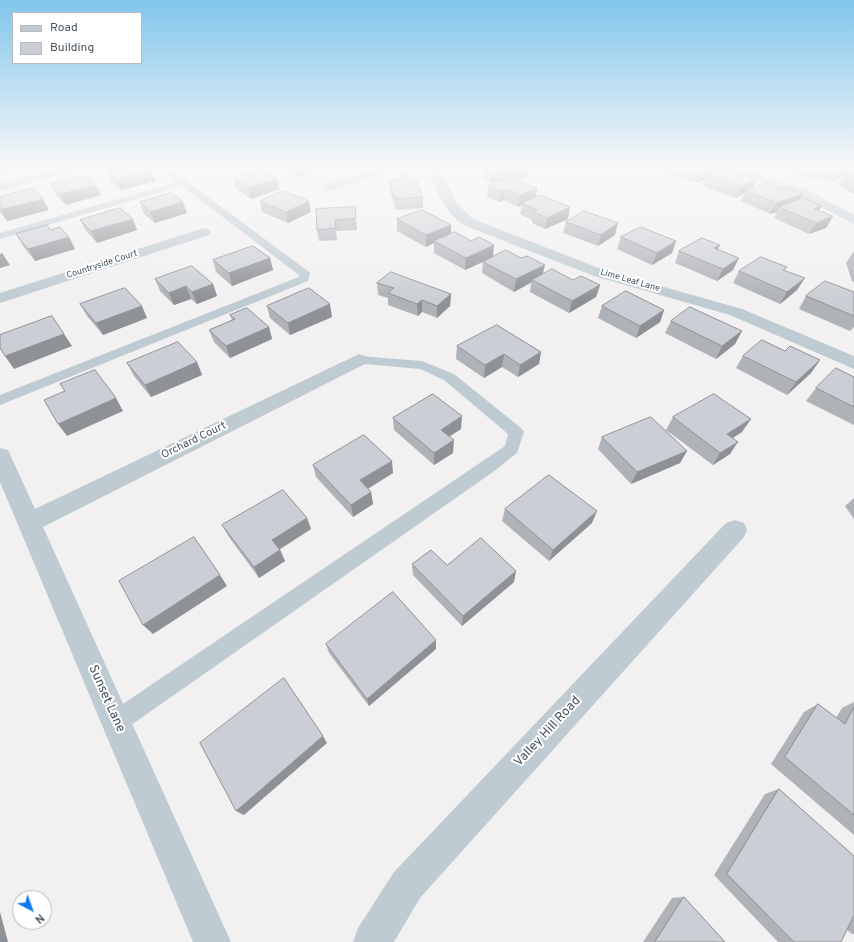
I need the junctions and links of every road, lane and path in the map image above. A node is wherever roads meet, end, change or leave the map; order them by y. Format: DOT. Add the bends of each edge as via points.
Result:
graph roads {
  1 [pos="83,212"];
  2 [pos="223,212"];
  3 [pos="455,212"];
  4 [pos="839,212"];
  5 [pos="854,220"];
  6 [pos="204,232"];
  7 [pos="0,236"];
  8 [pos="0,298"];
  9 [pos="359,360"];
  10 [pos="854,363"];
  11 [pos="0,400"];
  12 [pos="0,456"];
  13 [pos="30,522"];
  14 [pos="735,530"];
  15 [pos="116,722"];
  16 [pos="212,942"];
  17 [pos="372,942"];
  1 -- 7 [label="lane"];
  2 -- 11 [label="lane" via="305,274 304,279"];
  3 -- 10 [label="street, Lime Leaf Lane" via="468,222 599,273 736,312"];
  4 -- 5 [label="street"];
  6 -- 8 [label="street, Countryside Court"];
  9 -- 13 [label="street, Orchard Court"];
  9 -- 15 [label="lane" via="422,365 449,377 516,432 512,449 488,468"];
  12 -- 13 [label="street, Sunset Lane"];
  13 -- 15 [label="street, Sunset Lane"];
  14 -- 17 [label="street, Valley Hill Road" via="407,885"];
  15 -- 16 [label="street, Sunset Lane"];
}
